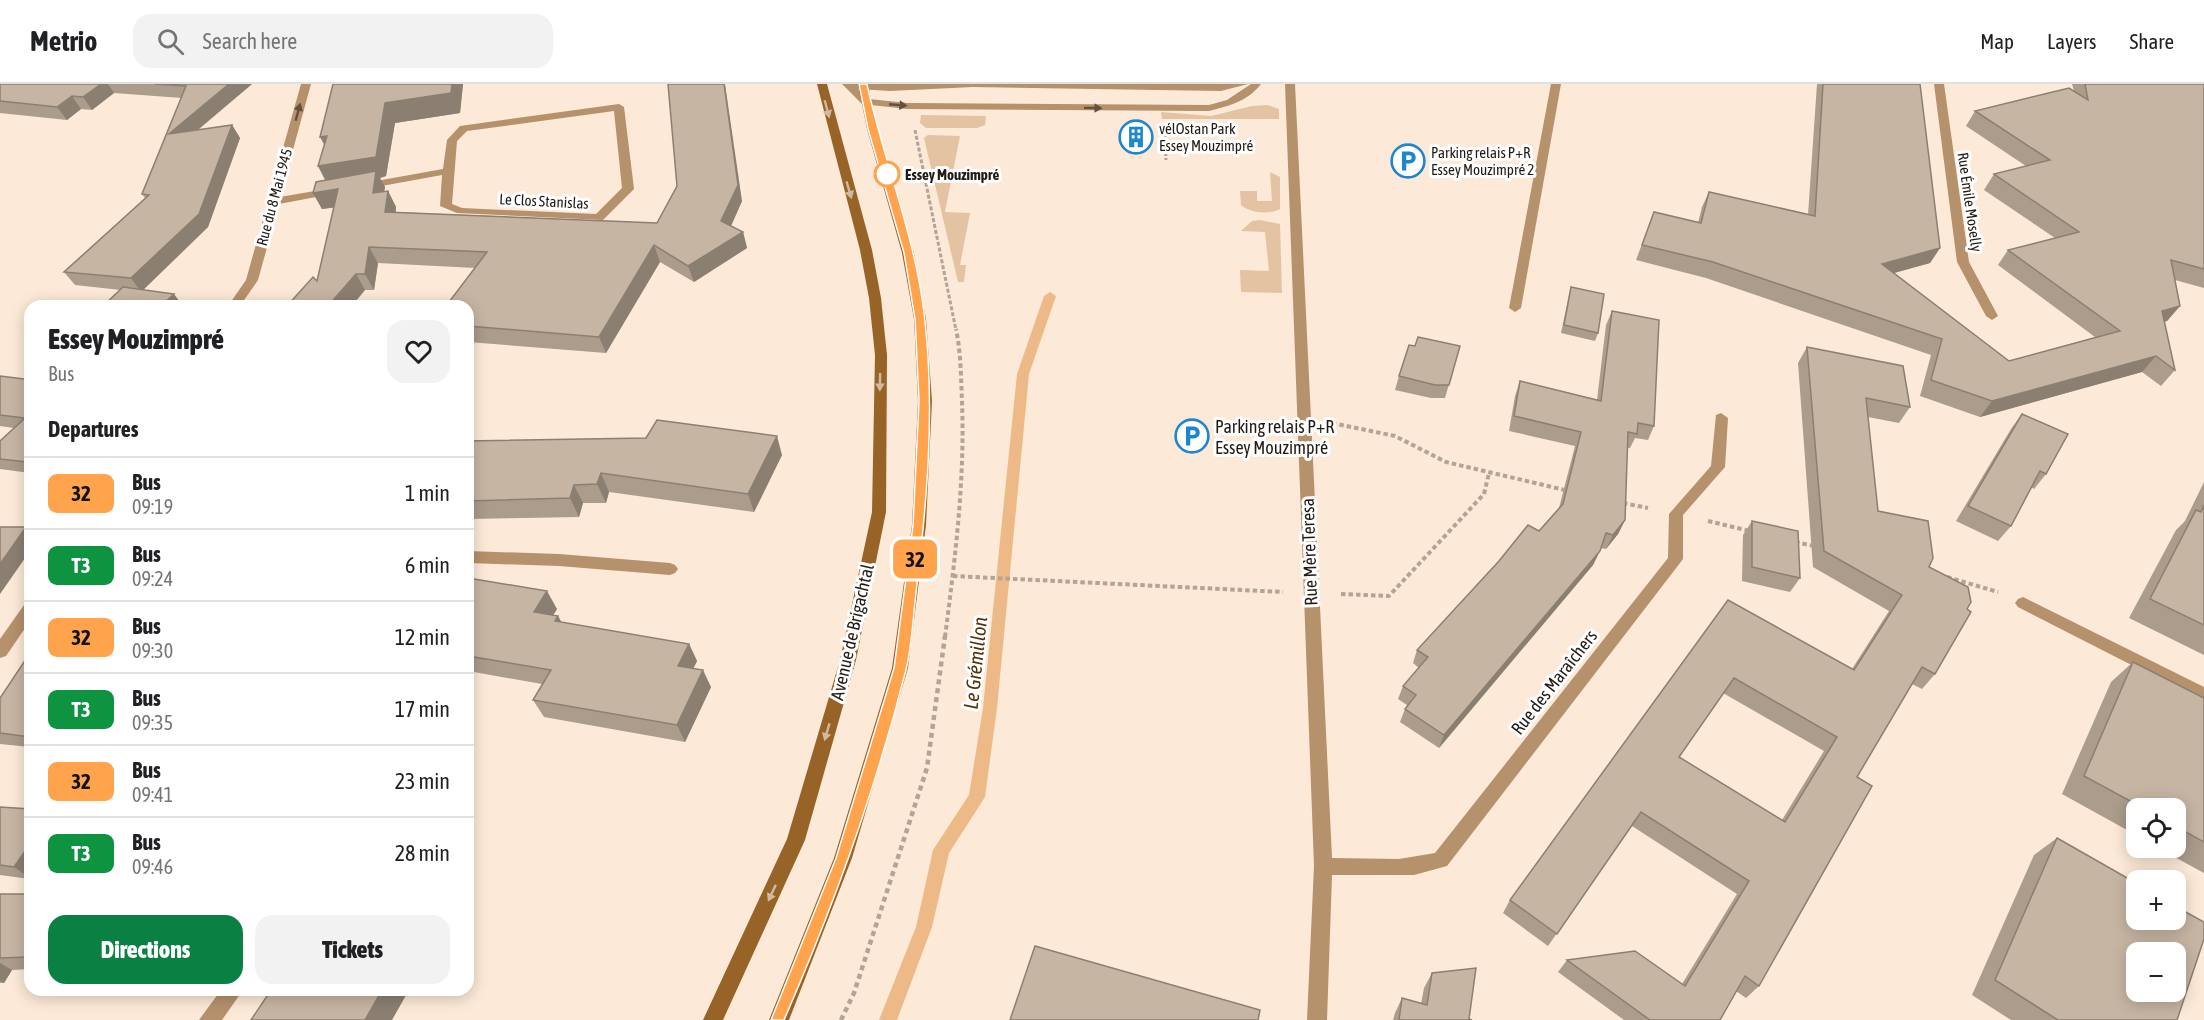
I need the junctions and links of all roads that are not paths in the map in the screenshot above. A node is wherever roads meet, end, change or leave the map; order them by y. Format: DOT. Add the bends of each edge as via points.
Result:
graph roads {
  1 [pos="306,84"];
  2 [pos="822,84"];
  3 [pos="973,84"];
  4 [pos="1243,84"];
  5 [pos="1256,84"];
  6 [pos="1556,84"];
  7 [pos="1939,84"];
  8 [pos="855,85"];
  9 [pos="1290,88"];
  10 [pos="866,102"];
  11 [pos="448,171"];
  12 [pos="273,202"];
  13 [pos="238,300"];
  14 [pos="1515,308"];
  15 [pos="1992,316"];
  16 [pos="1721,418"];
  17 [pos="474,557"];
  18 [pos="670,569"];
  19 [pos="2023,603"];
  20 [pos="24,617"];
  21 [pos="0,651"];
  22 [pos="2204,695"];
  23 [pos="1323,866"];
  24 [pos="228,996"];
  25 [pos="209,1020"];
  26 [pos="713,1020"];
  27 [pos="779,1020"];
  28 [pos="1317,1020"];
  12 -- 1 [label="street, Rue du 8 Mai 1945, one-way"];
  2 -- 26 [label="main road, Avenue de Brigachtal, one-way" via="875,298 881,355 879,512 848,660 796,840"];
  3 -- 4 [label="street" via="1221,88"];
  3 -- 8 [label="street" via="890,88"];
  10 -- 5 [label="street, one-way" via="907,106 1209,108 1231,102"];
  6 -- 14 [label="street"];
  7 -- 15 [label="street, Rue Émile Moselly" via="1963,262"];
  8 -- 10 [label="main road"];
  9 -- 23 [label="street, Rue Mère Teresa"];
  10 -- 27 [label="main road" via="908,253 920,319 925,401 919,525 900,668 843,858"];
  11 -- 11 [label="street, Le Clos Stanislas" via="446,206 461,211 599,218 628,189 619,107 464,128 452,140"];
  11 -- 12 [label="street"];
  12 -- 13 [label="street, Rue du 8 Mai 1945" via="252,280"];
  16 -- 23 [label="street, Rue des Maraîchers" via="1718,467 1676,514 1675,558 1441,860 1408,867"];
  17 -- 18 [label="street"];
  19 -- 22 [label="street"];
  20 -- 21 [label="street"];
  23 -- 28 [label="street, Rue Mère Teresa"];
  24 -- 25 [label="street"];
}
